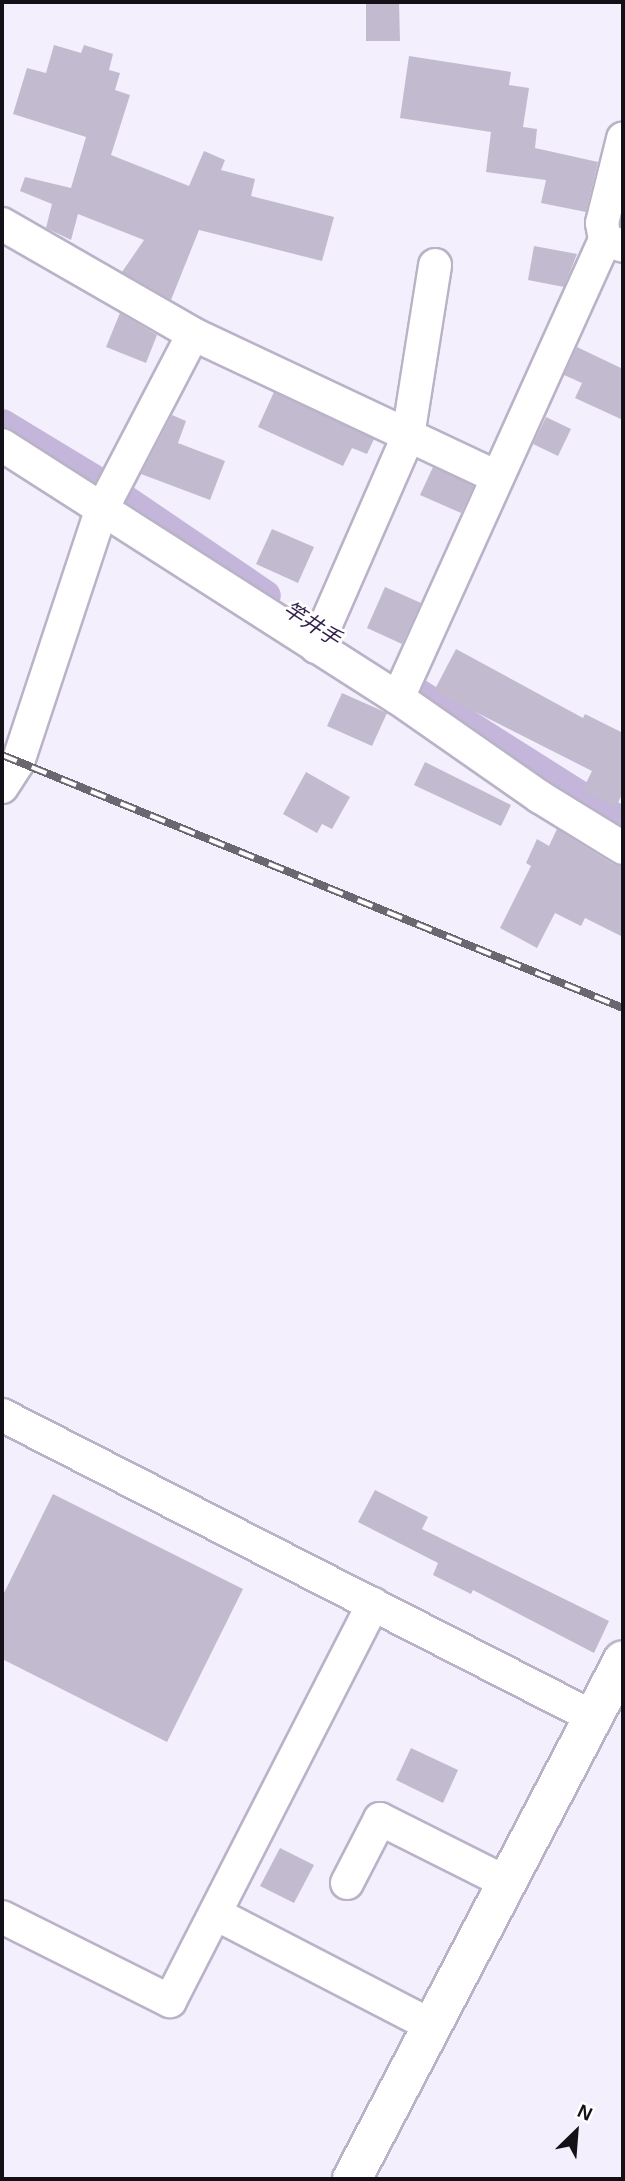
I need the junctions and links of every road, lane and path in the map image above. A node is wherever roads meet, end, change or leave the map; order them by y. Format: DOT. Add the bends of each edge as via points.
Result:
graph roads {
  1 [pos="623,139"];
  2 [pos="2,224"];
  3 [pos="614,243"];
  4 [pos="435,265"];
  5 [pos="193,334"];
  6 [pos="408,436"];
  7 [pos="2,445"];
  8 [pos="498,477"];
  9 [pos="101,511"];
  10 [pos="316,647"];
  11 [pos="398,698"];
  12 [pos="2,787"];
  13 [pos="623,848"];
  14 [pos="2,1415"];
  15 [pos="373,1604"];
  16 [pos="623,1660"];
  17 [pos="593,1717"];
  18 [pos="347,1883"];
  19 [pos="507,1883"];
  20 [pos="216,1914"];
  21 [pos="2,1917"];
  22 [pos="432,2026"];
  23 [pos="352,2179"];
  1 -- 3 [label="street" via="602,223"];
  2 -- 5 [label="street"];
  3 -- 8 [label="street"];
  4 -- 6 [label="street"];
  5 -- 6 [label="street"];
  5 -- 9 [label="street"];
  6 -- 8 [label="street"];
  6 -- 10 [label="street"];
  7 -- 9 [label="street"];
  8 -- 11 [label="street"];
  9 -- 10 [label="street"];
  9 -- 12 [label="street" via="18,762"];
  10 -- 11 [label="street"];
  11 -- 13 [label="street" via="540,797"];
  14 -- 15 [label="street"];
  15 -- 17 [label="street"];
  15 -- 20 [label="street"];
  16 -- 17 [label="street"];
  17 -- 19 [label="street"];
  18 -- 19 [label="street" via="380,1819"];
  19 -- 22 [label="street"];
  20 -- 21 [label="street" via="170,2001"];
  20 -- 22 [label="street"];
  22 -- 23 [label="street"];
}
